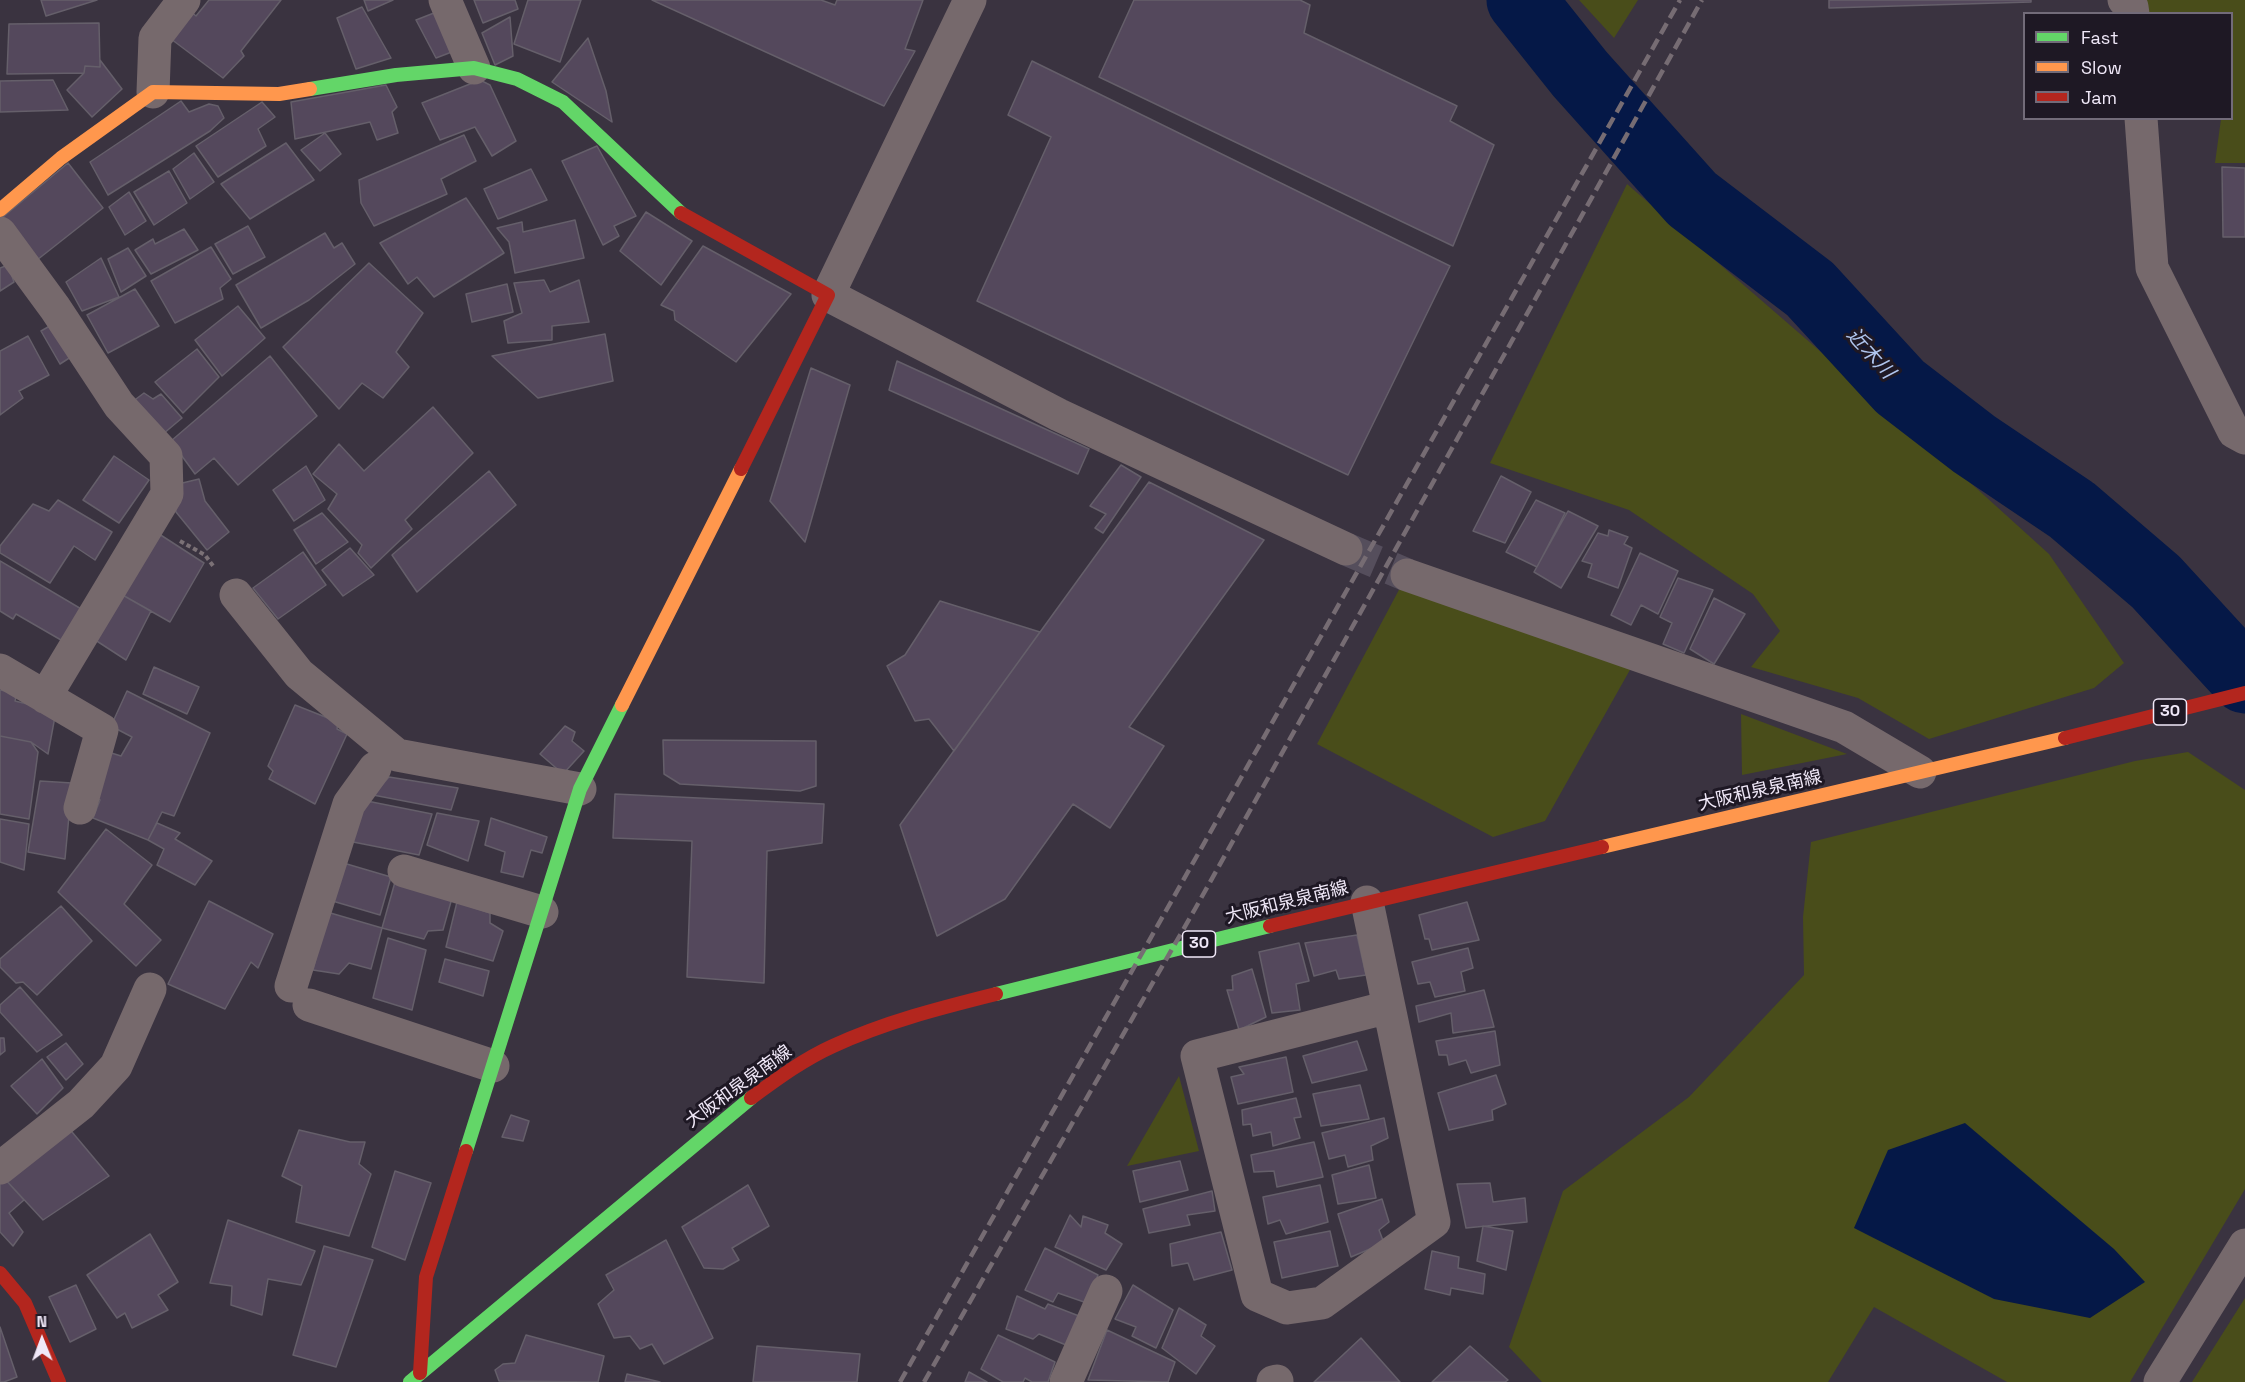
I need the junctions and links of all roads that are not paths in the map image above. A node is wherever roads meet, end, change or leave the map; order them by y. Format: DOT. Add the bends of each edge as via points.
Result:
graph roads {
  1 [pos="184,0"];
  2 [pos="445,0"];
  3 [pos="970,0"];
  4 [pos="2124,0"];
  5 [pos="2133,12"];
  6 [pos="474,68"];
  7 [pos="153,92"];
  8 [pos="2141,120"];
  9 [pos="0,210"];
  10 [pos="0,233"];
  11 [pos="828,295"];
  12 [pos="2245,438"];
  13 [pos="1346,549"];
  14 [pos="1407,575"];
  15 [pos="236,595"];
  16 [pos="0,670"];
  17 [pos="2245,693"];
  18 [pos="45,697"];
  19 [pos="375,768"];
  20 [pos="1920,772"];
  21 [pos="580,789"];
  22 [pos="80,808"];
  23 [pos="404,871"];
  24 [pos="1367,902"];
  25 [pos="542,912"];
  26 [pos="150,989"];
  27 [pos="1389,1008"];
  28 [pos="493,1065"];
  29 [pos="0,1168"];
  30 [pos="2245,1245"];
  31 [pos="0,1273"];
  32 [pos="1106,1291"];
  33 [pos="415,1377"];
  34 [pos="59,1382"];
  35 [pos="1066,1382"];
  36 [pos="2160,1382"];
  1 -- 7 [label="street" via="155,38"];
  2 -- 6 [label="street"];
  3 -- 11 [label="street"];
  4 -- 5 [label="street"];
  6 -- 7 [label="street" via="396,75 279,94"];
  6 -- 11 [label="street" via="518,79 563,102 687,218"];
  7 -- 9 [label="street" via="61,158"];
  8 -- 12 [label="street" via="2152,268 2234,432"];
  10 -- 18 [label="street" via="119,405 166,456 167,494"];
  11 -- 13 [label="street" via="1059,415"];
  11 -- 21 [label="street"];
  14 -- 20 [label="street" via="1844,727"];
  15 -- 21 [label="street" via="299,674 397,755"];
  16 -- 18 [label="street"];
  17 -- 20 [label="street, 大阪和泉泉南線 / 30"];
  18 -- 22 [label="street" via="102,730"];
  19 -- 28 [label="street" via="349,804 300,996"];
  20 -- 24 [label="street, 大阪和泉泉南線 / 30"];
  21 -- 25 [label="street"];
  23 -- 25 [label="street"];
  24 -- 27 [label="street"];
  24 -- 33 [label="street, 大阪和泉泉南線 / 30" via="912,1015 832,1046 793,1068 730,1113"];
  25 -- 28 [label="street"];
  26 -- 29 [label="street" via="116,1066 81,1104"];
  27 -- 27 [label="street" via="1197,1056 1257,1295 1287,1308 1322,1303 1434,1222"];
  28 -- 33 [label="street" via="426,1276"];
  30 -- 36 [label="street"];
  31 -- 34 [label="street" via="25,1304"];
  32 -- 35 [label="street"];
}
